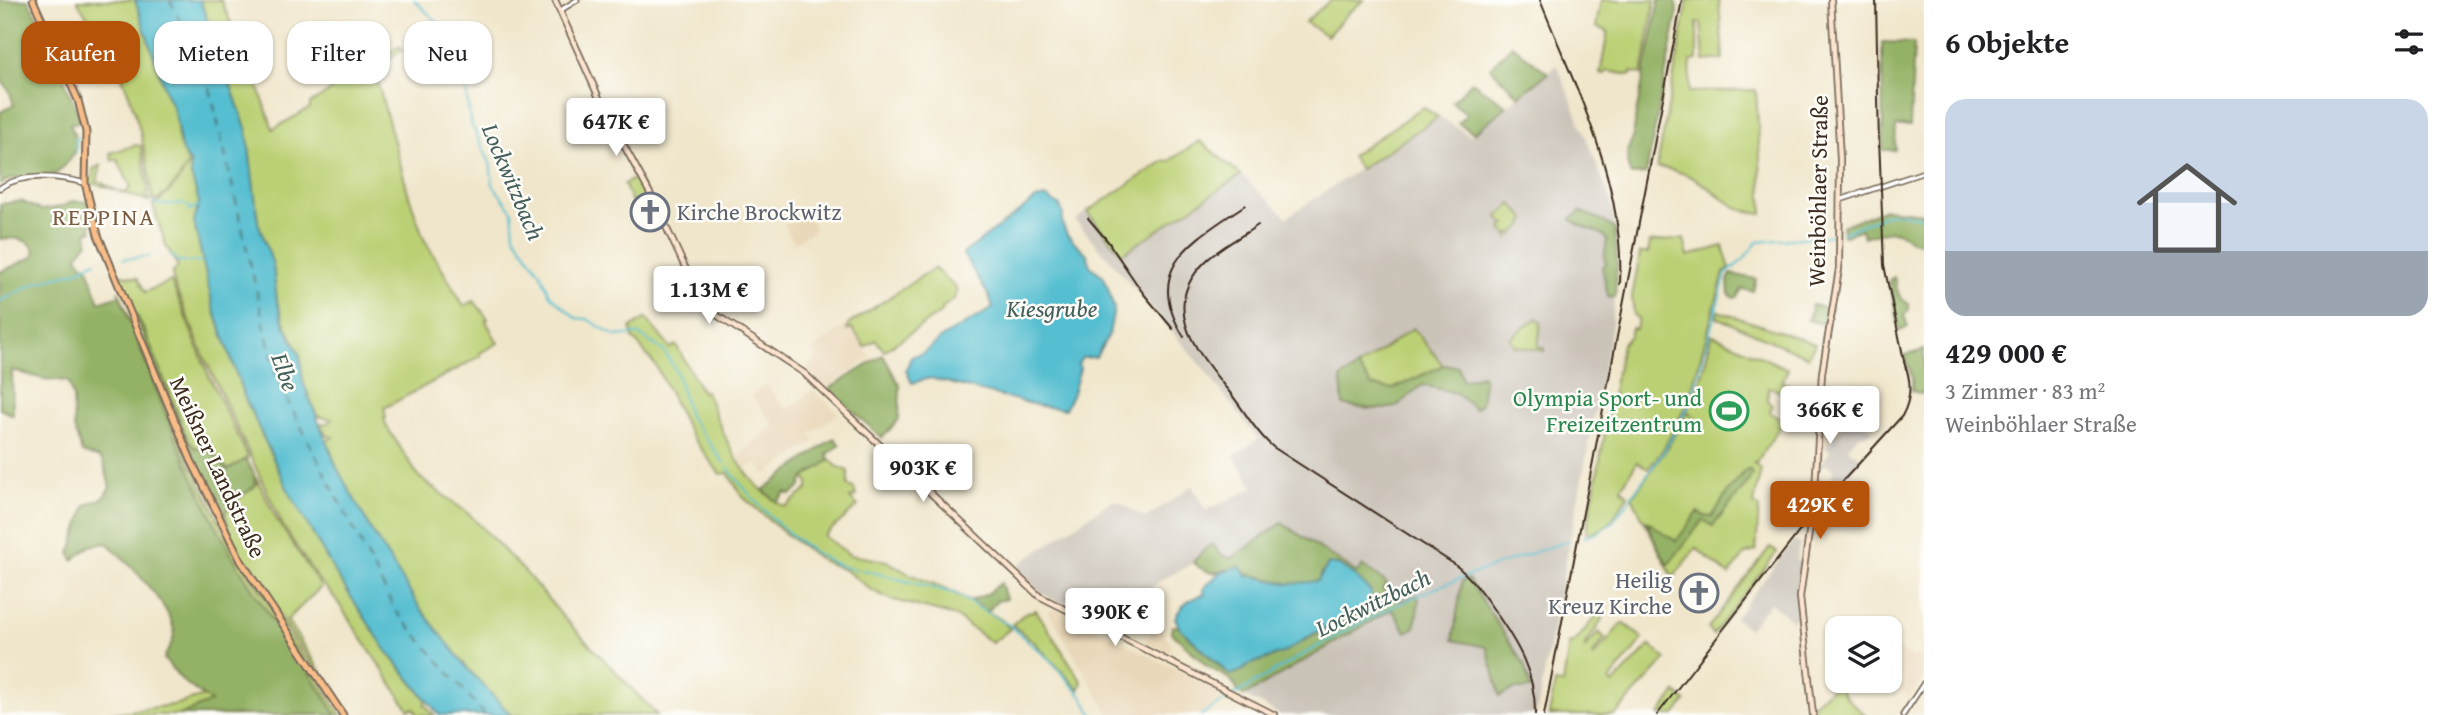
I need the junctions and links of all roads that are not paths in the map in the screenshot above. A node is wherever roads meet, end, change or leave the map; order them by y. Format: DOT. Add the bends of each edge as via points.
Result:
graph roads {
  1 [pos="33,0"];
  2 [pos="555,0"];
  3 [pos="577,0"];
  4 [pos="1831,0"];
  5 [pos="561,10"];
  6 [pos="1924,172"];
  7 [pos="85,181"];
  8 [pos="0,188"];
  9 [pos="1839,200"];
  10 [pos="1924,683"];
  11 [pos="343,715"];
  12 [pos="1275,715"];
  13 [pos="1813,715"];
  14 [pos="1903,715"];
  1 -- 7 [label="main road, Meißner Landstraße" via="75,93 86,132"];
  2 -- 5 [label="main road"];
  3 -- 5 [label="street"];
  4 -- 9 [label="main road, Weinböhlaer Straße"];
  5 -- 12 [label="main road" via="604,109 706,307 804,373 1039,596"];
  6 -- 9 [label="street"];
  7 -- 8 [label="street" via="58,177 17,181"];
  7 -- 11 [label="main road, Meißner Landstraße" via="98,235 191,460 252,579"];
  9 -- 13 [label="main road, Weinböhlaer Straße" via="1839,269 1822,373 1815,490 1801,578"];
  10 -- 14 [label="street"];
}
